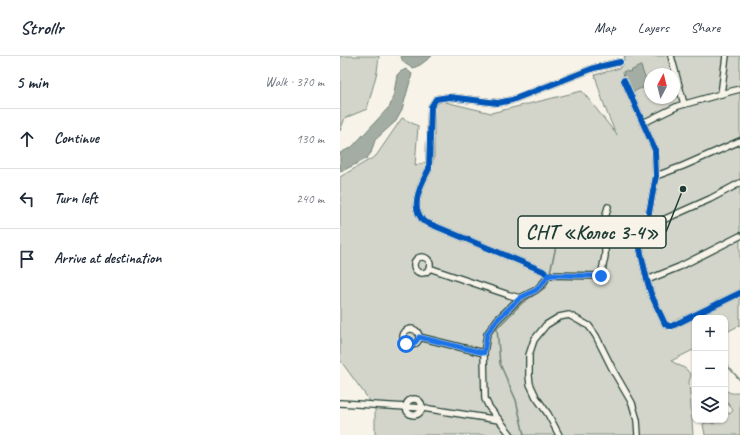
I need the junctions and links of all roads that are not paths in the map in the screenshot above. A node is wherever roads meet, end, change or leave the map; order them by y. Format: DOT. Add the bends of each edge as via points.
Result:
graph roads {
  1 [pos="671,56"];
  2 [pos="726,56"];
  3 [pos="620,62"];
  4 [pos="624,80"];
  5 [pos="740,89"];
  6 [pos="721,94"];
  7 [pos="684,104"];
  8 [pos="644,123"];
  9 [pos="740,140"];
  10 [pos="656,176"];
  11 [pos="740,183"];
  12 [pos="608,206"];
  13 [pos="646,228"];
  14 [pos="740,236"];
  15 [pos="429,268"];
  16 [pos="549,275"];
  17 [pos="647,280"];
  18 [pos="740,293"];
  19 [pos="520,298"];
  20 [pos="419,337"];
  21 [pos="484,353"];
  22 [pos="340,403"];
  23 [pos="406,407"];
  24 [pos="423,408"];
  25 [pos="500,420"];
  26 [pos="510,435"];
  27 [pos="559,435"];
  28 [pos="638,435"];
  1 -- 7 [label="street"];
  2 -- 6 [label="street"];
  3 -- 16 [label="street" via="594,68 512,100 498,103 449,97 436,99 431,107 430,169 424,177 416,200 417,212 423,221"];
  4 -- 8 [label="street"];
  5 -- 6 [label="street"];
  6 -- 7 [label="street"];
  7 -- 8 [label="street"];
  8 -- 10 [label="street" via="655,150"];
  9 -- 10 [label="street"];
  10 -- 13 [label="street"];
  11 -- 13 [label="street"];
  12 -- 16 [label="street" via="601,276"];
  13 -- 17 [label="street" via="640,249"];
  14 -- 17 [label="street"];
  15 -- 19 [label="street"];
  16 -- 19 [label="street" via="536,290"];
  17 -- 18 [label="street" via="652,297 668,326"];
  19 -- 21 [label="street" via="492,326 487,334"];
  20 -- 21 [label="street"];
  21 -- 25 [label="street" via="485,399"];
  22 -- 23 [label="street"];
  23 -- 24 [label="street"];
  23 -- 24 [label="street" via="409,400 414,398 419,399"];
  24 -- 25 [label="street"];
  25 -- 26 [label="street"];
  27 -- 28 [label="street" via="530,384 529,355 534,340 546,325 559,317 569,315 589,326 596,336 632,403"];
}
